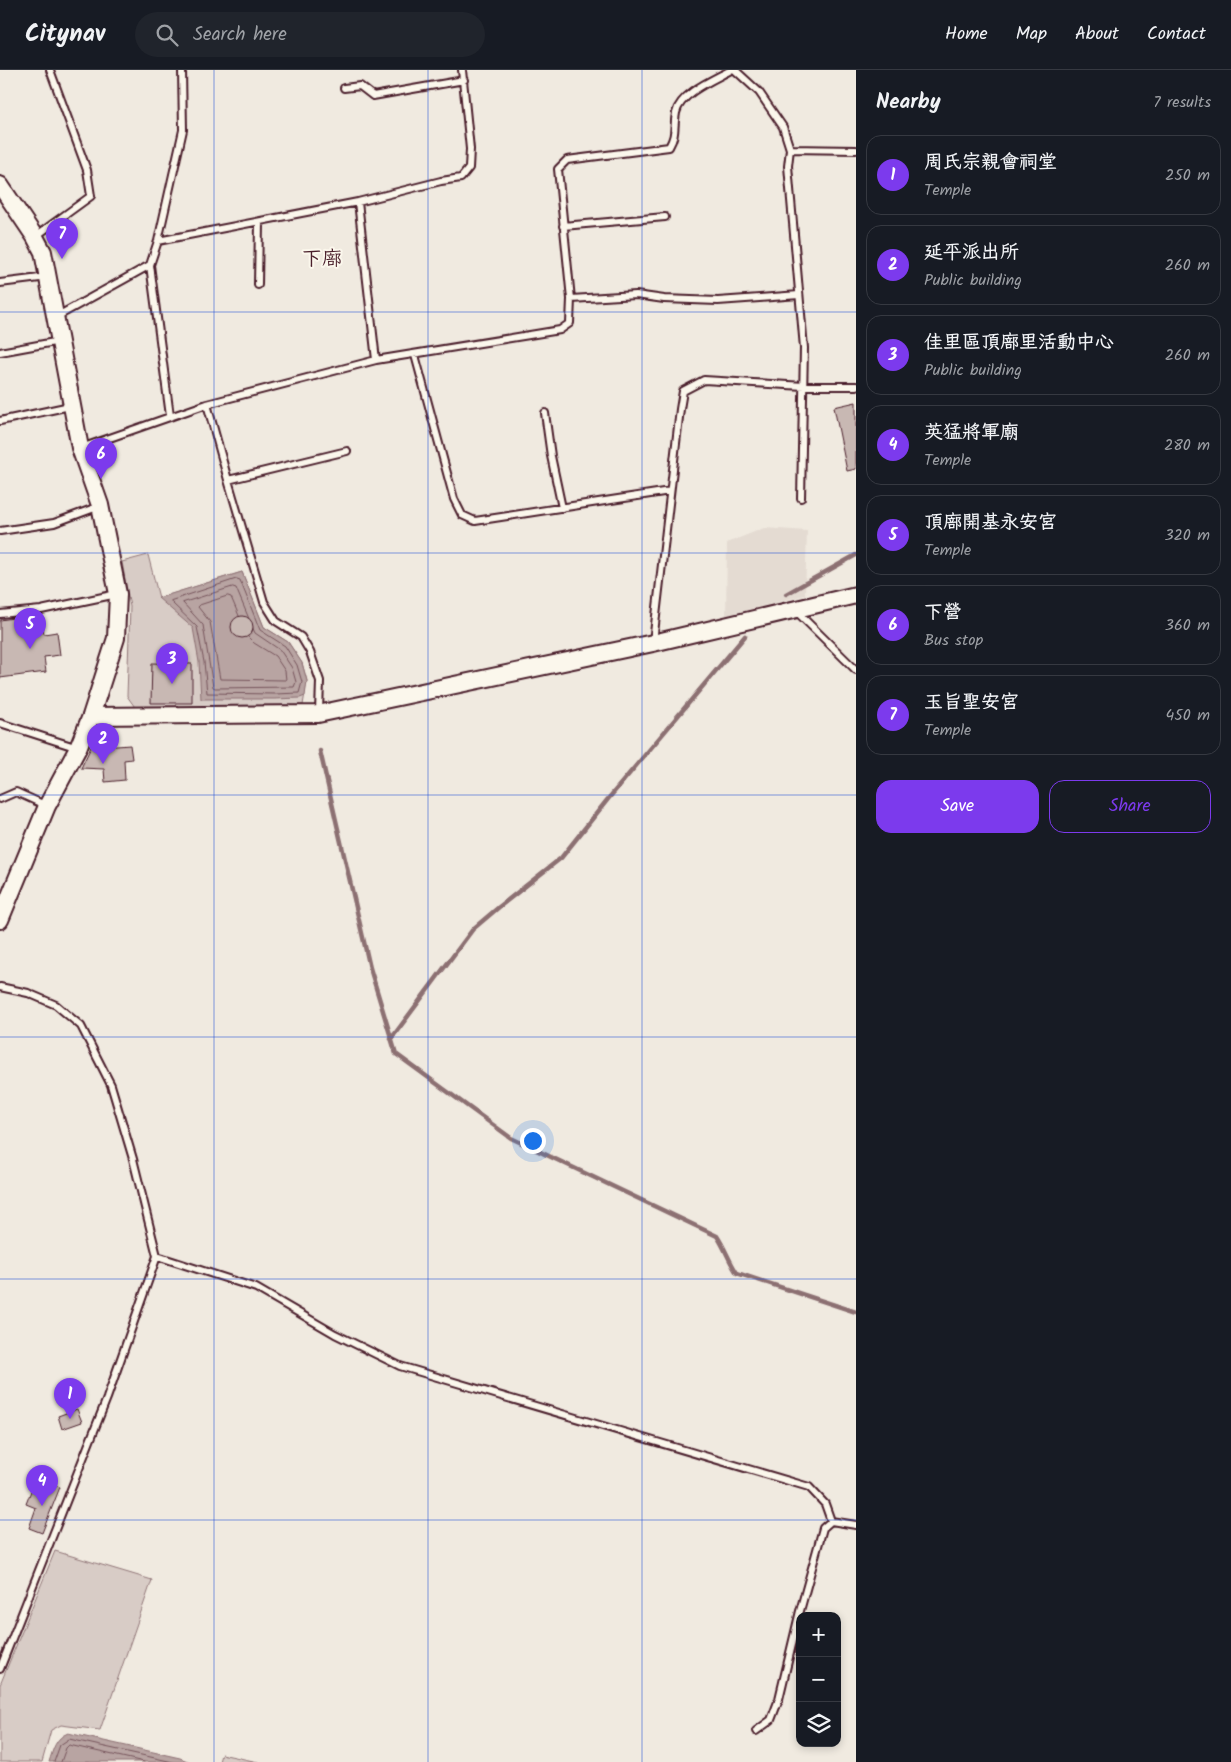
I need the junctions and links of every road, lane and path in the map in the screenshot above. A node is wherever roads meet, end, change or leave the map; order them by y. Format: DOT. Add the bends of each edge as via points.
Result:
graph roads {
  1 [pos="50,70"];
  2 [pos="182,70"];
  3 [pos="462,70"];
  4 [pos="731,70"];
  5 [pos="735,70"];
  6 [pos="464,80"];
  7 [pos="344,88"];
  8 [pos="790,149"];
  9 [pos="856,150"];
  10 [pos="1,189"];
  11 [pos="358,202"];
  12 [pos="666,217"];
  13 [pos="260,223"];
  14 [pos="563,226"];
  15 [pos="35,237"];
  16 [pos="158,241"];
  17 [pos="150,265"];
  18 [pos="49,277"];
  19 [pos="0,283"];
  20 [pos="258,286"];
  21 [pos="799,295"];
  22 [pos="571,299"];
  23 [pos="56,317"];
  24 [pos="60,341"];
  25 [pos="0,352"];
  26 [pos="415,355"];
  27 [pos="376,360"];
  28 [pos="804,386"];
  29 [pos="856,386"];
  30 [pos="207,404"];
  31 [pos="71,406"];
  32 [pos="545,413"];
  33 [pos="170,416"];
  34 [pos="0,422"];
  35 [pos="80,448"];
  36 [pos="347,452"];
  37 [pos="228,480"];
  38 [pos="670,492"];
  39 [pos="801,498"];
  40 [pos="100,505"];
  41 [pos="562,508"];
  42 [pos="0,530"];
  43 [pos="118,594"];
  44 [pos="856,595"];
  45 [pos="794,610"];
  46 [pos="0,614"];
  47 [pos="653,643"];
  48 [pos="856,670"];
  49 [pos="318,714"];
  50 [pos="91,716"];
  51 [pos="0,724"];
  52 [pos="78,748"];
  53 [pos="0,799"];
  54 [pos="48,806"];
  55 [pos="0,920"];
  56 [pos="0,987"];
  57 [pos="157,1256"];
  58 [pos="831,1520"];
  59 [pos="856,1525"];
  60 [pos="0,1669"];
  61 [pos="756,1731"];
  1 -- 15 [label="lane" via="87,170 91,196"];
  2 -- 16 [label="lane" via="183,130"];
  3 -- 6 [label="lane"];
  4 -- 14 [label="lane" via="680,102 669,147 567,160 558,169"];
  5 -- 8 [label="lane" via="759,92 783,127"];
  6 -- 7 [label="lane" via="373,96 360,86"];
  6 -- 11 [label="lane" via="470,149 469,168 461,178"];
  8 -- 9 [label="lane"];
  8 -- 21 [label="lane" via="788,166"];
  10 -- 15 [label="street"];
  11 -- 13 [label="lane"];
  11 -- 27 [label="lane"];
  12 -- 14 [label="lane"];
  13 -- 16 [label="lane"];
  13 -- 20 [label="lane"];
  14 -- 22 [label="lane"];
  15 -- 18 [label="street" via="43,252"];
  16 -- 17 [label="lane"];
  17 -- 23 [label="lane"];
  17 -- 33 [label="lane"];
  18 -- 19 [label="lane"];
  18 -- 23 [label="street"];
  21 -- 22 [label="lane" via="718,301 636,295"];
  21 -- 28 [label="lane"];
  22 -- 26 [label="lane" via="570,323 560,330"];
  23 -- 24 [label="street"];
  24 -- 25 [label="lane"];
  24 -- 31 [label="street"];
  26 -- 27 [label="lane"];
  26 -- 41 [label="lane" via="454,499 462,515 475,521"];
  27 -- 30 [label="lane"];
  28 -- 29 [label="lane"];
  28 -- 38 [label="lane" via="704,380 683,391"];
  28 -- 39 [label="lane"];
  30 -- 33 [label="lane"];
  30 -- 37 [label="lane"];
  31 -- 34 [label="lane"];
  31 -- 35 [label="street"];
  32 -- 41 [label="lane" via="550,456"];
  33 -- 35 [label="lane"];
  35 -- 40 [label="street"];
  36 -- 37 [label="lane"];
  37 -- 49 [label="lane" via="264,602 276,622 301,637 310,652 320,681"];
  38 -- 41 [label="lane"];
  38 -- 47 [label="lane"];
  40 -- 42 [label="lane" via="54,523"];
  40 -- 43 [label="street"];
  43 -- 46 [label="lane" via="41,610"];
  43 -- 50 [label="street" via="116,638"];
  44 -- 45 [label="street"];
  45 -- 47 [label="street"];
  45 -- 48 [label="lane"];
  47 -- 49 [label="street"];
  49 -- 50 [label="street"];
  50 -- 52 [label="street"];
  51 -- 52 [label="lane"];
  52 -- 54 [label="street"];
  53 -- 54 [label="lane" via="16,792"];
  54 -- 55 [label="street"];
  56 -- 57 [label="lane" via="28,993 56,1005 81,1026 111,1085"];
  57 -- 58 [label="lane" via="256,1288 335,1334 400,1366 809,1487 825,1504"];
  57 -- 60 [label="lane" via="107,1398"];
  58 -- 59 [label="lane"];
  58 -- 61 [label="lane" via="823,1528 780,1699 771,1720"];
}
